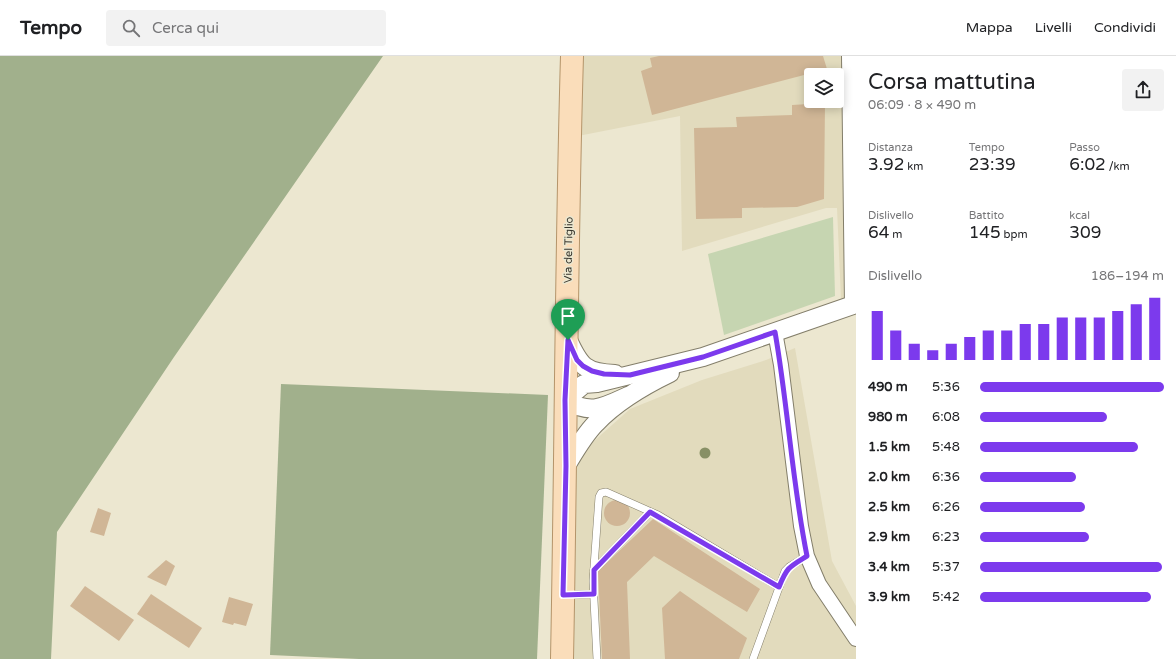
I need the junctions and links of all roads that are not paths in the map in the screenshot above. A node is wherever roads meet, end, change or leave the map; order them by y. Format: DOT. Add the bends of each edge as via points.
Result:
graph roads {
  1 [pos="572,56"];
  2 [pos="851,59"];
  3 [pos="854,304"];
  4 [pos="775,332"];
  5 [pos="568,340"];
  6 [pos="703,357"];
  7 [pos="630,375"];
  8 [pos="628,396"];
  9 [pos="565,400"];
  10 [pos="566,466"];
  11 [pos="650,512"];
  12 [pos="807,556"];
  13 [pos="594,570"];
  14 [pos="779,587"];
  15 [pos="594,594"];
  16 [pos="563,595"];
  17 [pos="856,639"];
  18 [pos="562,659"];
  19 [pos="597,659"];
  20 [pos="753,659"];
  1 -- 5 [label="main road, Via del Tiglio"];
  2 -- 3 [label="street"];
  3 -- 4 [label="street"];
  4 -- 6 [label="street"];
  4 -- 12 [label="street"];
  5 -- 7 [label="street" via="577,360 583,366 604,374"];
  5 -- 9 [label="main road, Via del Tiglio"];
  6 -- 7 [label="street"];
  6 -- 8 [label="street" via="646,384"];
  7 -- 9 [label="street" via="584,384"];
  8 -- 9 [label="street" via="608,406 590,409 582,409"];
  8 -- 10 [label="street" via="596,423"];
  9 -- 10 [label="main road, Via del Tiglio"];
  10 -- 16 [label="main road, Via del Tiglio"];
  11 -- 13 [label="lane"];
  11 -- 13 [label="lane" via="606,492 601,493"];
  11 -- 14 [label="lane"];
  12 -- 14 [label="lane" via="785,571"];
  12 -- 17 [label="street" via="819,584"];
  13 -- 15 [label="lane"];
  14 -- 20 [label="lane"];
  15 -- 16 [label="lane"];
  15 -- 19 [label="lane"];
  16 -- 18 [label="main road, Via del Tiglio"];
}
